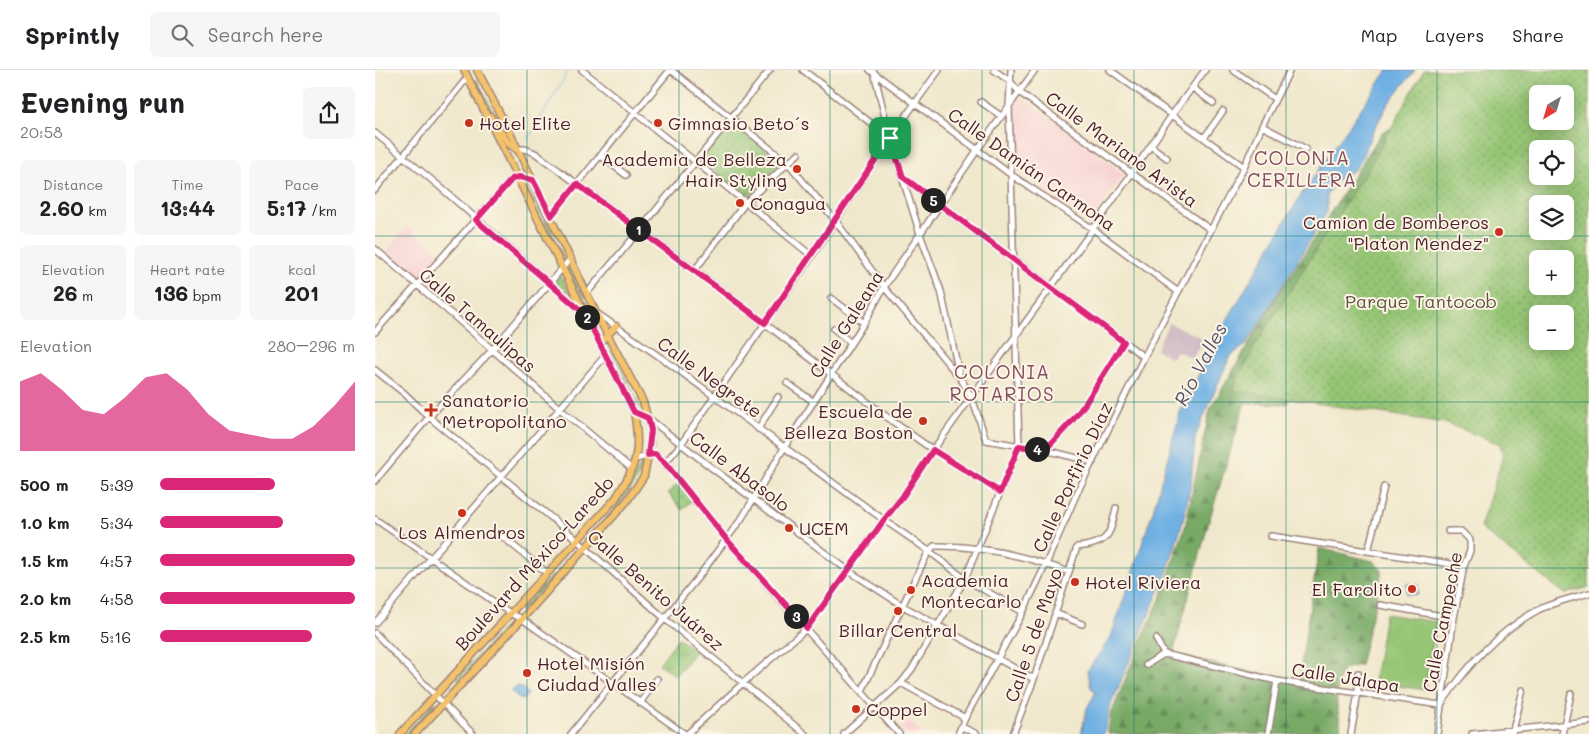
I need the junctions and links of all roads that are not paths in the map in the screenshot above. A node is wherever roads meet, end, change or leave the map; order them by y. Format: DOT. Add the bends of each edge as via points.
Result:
graph roads {
  1 [pos="464,70"];
  2 [pos="582,70"];
  3 [pos="671,70"];
  4 [pos="769,70"];
  5 [pos="803,70"];
  6 [pos="939,70"];
  7 [pos="993,70"];
  8 [pos="1011,70"];
  9 [pos="1035,70"];
  10 [pos="1111,70"];
  11 [pos="1205,70"];
  12 [pos="1233,70"];
  13 [pos="1290,70"];
  14 [pos="873,71"];
  15 [pos="478,73"];
  16 [pos="468,77"];
  17 [pos="1011,82"];
  18 [pos="1193,88"];
  19 [pos="1019,92"];
  20 [pos="1275,99"];
  21 [pos="916,102"];
  22 [pos="981,102"];
  23 [pos="1213,103"];
  24 [pos="1009,105"];
  25 [pos="484,110"];
  26 [pos="1223,111"];
  27 [pos="636,114"];
  28 [pos="1172,115"];
  29 [pos="1001,116"];
  30 [pos="731,118"];
  31 [pos="1262,126"];
  32 [pos="375,132"];
  33 [pos="890,138"];
  34 [pos="1204,138"];
  35 [pos="1151,146"];
  36 [pos="1306,149"];
  37 [pos="518,150"];
  38 [pos="978,150"];
  39 [pos="798,154"];
  40 [pos="601,156"];
  41 [pos="403,157"];
  42 [pos="1167,158"];
  43 [pos="695,162"];
  44 [pos="789,163"];
  45 [pos="1244,167"];
  46 [pos="1011,174"];
  47 [pos="1131,174"];
  48 [pos="626,175"];
  49 [pos="517,177"];
  50 [pos="903,177"];
  51 [pos="533,180"];
  52 [pos="577,184"];
  53 [pos="375,190"];
  54 [pos="746,202"];
  55 [pos="940,206"];
  56 [pos="551,216"];
  57 [pos="476,220"];
  58 [pos="835,220"];
  59 [pos="1093,229"];
  60 [pos="1211,230"];
  61 [pos="639,231"];
  62 [pos="920,234"];
  63 [pos="375,249"];
  64 [pos="811,256"];
  65 [pos="571,258"];
  66 [pos="1015,259"];
  67 [pos="562,269"];
  68 [pos="695,270"];
  69 [pos="549,283"];
  70 [pos="417,285"];
  71 [pos="884,287"];
  72 [pos="1051,288"];
  73 [pos="1177,291"];
  74 [pos="587,293"];
  75 [pos="831,298"];
  76 [pos="596,313"];
  77 [pos="585,314"];
  78 [pos="765,323"];
  79 [pos="863,323"];
  80 [pos="616,326"];
  81 [pos="834,330"];
  82 [pos="375,332"];
  83 [pos="607,334"];
  84 [pos="1016,335"];
  85 [pos="1124,342"];
  86 [pos="600,343"];
  87 [pos="851,343"];
  88 [pos="492,350"];
  89 [pos="605,356"];
  90 [pos="1144,357"];
  91 [pos="375,370"];
  92 [pos="831,374"];
  93 [pos="961,379"];
  94 [pos="787,383"];
  95 [pos="714,397"];
  96 [pos="778,397"];
  97 [pos="972,398"];
  98 [pos="814,402"];
  99 [pos="560,409"];
  100 [pos="634,412"];
  101 [pos="429,417"];
  102 [pos="648,418"];
  103 [pos="758,429"];
  104 [pos="681,444"];
  105 [pos="1019,446"];
  106 [pos="784,448"];
  107 [pos="933,450"];
  108 [pos="1045,450"];
  109 [pos="648,455"];
  110 [pos="636,459"];
  111 [pos="1093,462"];
  112 [pos="665,463"];
  113 [pos="632,469"];
  114 [pos="500,477"];
  115 [pos="375,480"];
  116 [pos="1384,487"];
  117 [pos="1000,492"];
  118 [pos="755,499"];
  119 [pos="1116,508"];
  120 [pos="375,519"];
  121 [pos="884,520"];
  122 [pos="1448,531"];
  123 [pos="1271,536"];
  124 [pos="503,537"];
  125 [pos="577,540"];
  126 [pos="727,540"];
  127 [pos="585,548"];
  128 [pos="977,548"];
  129 [pos="929,551"];
  130 [pos="1368,551"];
  131 [pos="432,559"];
  132 [pos="1046,564"];
  133 [pos="1464,566"];
  134 [pos="849,571"];
  135 [pos="1069,572"];
  136 [pos="547,573"];
  137 [pos="965,579"];
  138 [pos="1589,593"];
  139 [pos="1381,604"];
  140 [pos="903,606"];
  141 [pos="1023,612"];
  142 [pos="510,613"];
  143 [pos="1055,613"];
  144 [pos="664,618"];
  145 [pos="1454,618"];
  146 [pos="522,619"];
  147 [pos="375,623"];
  148 [pos="937,624"];
  149 [pos="1082,624"];
  150 [pos="807,628"];
  151 [pos="375,633"];
  152 [pos="1156,639"];
  153 [pos="1164,654"];
  154 [pos="997,658"];
  155 [pos="1145,665"];
  156 [pos="1358,673"];
  157 [pos="657,679"];
  158 [pos="1034,679"];
  159 [pos="1277,681"];
  160 [pos="743,683"];
  161 [pos="901,683"];
  162 [pos="612,684"];
  163 [pos="1523,690"];
  164 [pos="862,691"];
  165 [pos="1358,692"];
  166 [pos="1571,694"];
  167 [pos="435,696"];
  168 [pos="442,703"];
  169 [pos="640,703"];
  170 [pos="1440,705"];
  171 [pos="875,706"];
  172 [pos="965,718"];
  173 [pos="1589,722"];
  174 [pos="1564,724"];
  175 [pos="962,727"];
  176 [pos="1512,732"];
  177 [pos="400,734"];
  178 [pos="415,734"];
  179 [pos="473,734"];
  180 [pos="571,734"];
  181 [pos="686,734"];
  182 [pos="805,734"];
  183 [pos="844,734"];
  184 [pos="899,734"];
  185 [pos="958,734"];
  186 [pos="977,734"];
  187 [pos="1013,734"];
  188 [pos="1268,734"];
  189 [pos="1351,734"];
  190 [pos="1437,734"];
  191 [pos="1472,734"];
  192 [pos="1562,734"];
  1 -- 16 [label="main road, Boulevard México-Laredo"];
  2 -- 27 [label="street"];
  3 -- 27 [label="street"];
  3 -- 30 [label="street"];
  4 -- 30 [label="street"];
  5 -- 33 [label="street"];
  6 -- 21 [label="street"];
  7 -- 17 [label="street, Calle Mariano Arista"];
  8 -- 17 [label="street"];
  9 -- 19 [label="street, Calle Galeana"];
  10 -- 28 [label="street"];
  11 -- 18 [label="street"];
  12 -- 20 [label="street"];
  13 -- 20 [label="street, Calle Porfirio Díaz"];
  14 -- 21 [label="street, Calle Damián Carmona"];
  14 -- 33 [label="street"];
  15 -- 16 [label="main road"];
  15 -- 37 [label="main road, Boulevard México-Laredo"];
  16 -- 25 [label="main road, Boulevard México-Laredo"];
  16 -- 41 [label="street"];
  17 -- 19 [label="street, Calle Mariano Arista"];
  17 -- 24 [label="street"];
  18 -- 23 [label="street"];
  18 -- 28 [label="street"];
  19 -- 24 [label="street, Calle Galeana"];
  19 -- 47 [label="street, Calle Mariano Arista"];
  20 -- 31 [label="street, Calle Porfirio Díaz"];
  21 -- 33 [label="street"];
  21 -- 38 [label="street, Calle Damián Carmona"];
  22 -- 29 [label="street"];
  24 -- 29 [label="street, Calle Galeana"];
  24 -- 46 [label="street"];
  25 -- 37 [label="main road"];
  25 -- 49 [label="main road, Boulevard México-Laredo"];
  26 -- 34 [label="street"];
  27 -- 40 [label="street"];
  27 -- 43 [label="street"];
  28 -- 34 [label="street"];
  28 -- 35 [label="street"];
  29 -- 38 [label="street, Calle Galeana"];
  30 -- 43 [label="street"];
  30 -- 44 [label="street"];
  31 -- 36 [label="street"];
  31 -- 45 [label="street, Calle Porfirio Díaz"];
  32 -- 41 [label="street"];
  33 -- 50 [label="street"];
  33 -- 58 [label="street"];
  34 -- 45 [label="street"];
  35 -- 42 [label="street"];
  35 -- 47 [label="street"];
  37 -- 51 [label="main road, Boulevard México-Laredo"];
  37 -- 52 [label="street" via="535,153"];
  38 -- 46 [label="street, Calle Damián Carmona"];
  38 -- 55 [label="street, Calle Galeana"];
  39 -- 44 [label="street"];
  40 -- 48 [label="street"];
  40 -- 52 [label="street"];
  41 -- 53 [label="street"];
  41 -- 57 [label="street"];
  43 -- 54 [label="street"];
  43 -- 61 [label="street"];
  44 -- 54 [label="street"];
  44 -- 58 [label="street"];
  45 -- 60 [label="street, Calle Porfirio Díaz"];
  46 -- 59 [label="street, Calle Damián Carmona"];
  46 -- 66 [label="street"];
  47 -- 59 [label="street"];
  47 -- 60 [label="street, Calle Mariano Arista"];
  49 -- 51 [label="main road"];
  49 -- 57 [label="street"];
  49 -- 67 [label="main road, Boulevard México-Laredo"];
  50 -- 55 [label="street"];
  50 -- 62 [label="street"];
  51 -- 56 [label="main road, Boulevard México-Laredo"];
  52 -- 56 [label="street"];
  52 -- 61 [label="street"];
  54 -- 64 [label="street"];
  54 -- 68 [label="street"];
  55 -- 62 [label="street, Calle Galeana"];
  55 -- 66 [label="street"];
  56 -- 65 [label="main road, Boulevard México-Laredo"];
  57 -- 69 [label="street"];
  57 -- 70 [label="street"];
  58 -- 64 [label="street"];
  58 -- 71 [label="street"];
  59 -- 72 [label="street"];
  59 -- 73 [label="street, Calle Damián Carmona"];
  60 -- 73 [label="street, Calle Porfirio Díaz"];
  61 -- 68 [label="street"];
  61 -- 74 [label="street"];
  62 -- 71 [label="street, Calle Galeana"];
  62 -- 93 [label="street" via="941,291"];
  63 -- 70 [label="street, Calle Tamaulipas"];
  64 -- 78 [label="street"];
  65 -- 67 [label="street"];
  65 -- 74 [label="main road, Boulevard México-Laredo"];
  66 -- 72 [label="street"];
  66 -- 84 [label="street"];
  67 -- 69 [label="street"];
  67 -- 77 [label="main road, Boulevard México-Laredo"];
  68 -- 78 [label="street"];
  69 -- 77 [label="street"];
  69 -- 88 [label="street"];
  70 -- 82 [label="street"];
  70 -- 88 [label="street, Calle Tamaulipas"];
  71 -- 79 [label="street, Calle Galeana"];
  71 -- 93 [label="street"];
  72 -- 84 [label="street"];
  72 -- 85 [label="street"];
  73 -- 90 [label="street, Calle Porfirio Díaz"];
  74 -- 76 [label="main road, Boulevard México-Laredo"];
  75 -- 79 [label="street"];
  76 -- 80 [label="street, Calle Negrete"];
  76 -- 83 [label="main road, Boulevard México-Laredo"];
  77 -- 86 [label="main road, Boulevard México-Laredo"];
  78 -- 92 [label="street"];
  78 -- 95 [label="street"];
  79 -- 87 [label="street, Calle Galeana"];
  80 -- 83 [label="main road"];
  80 -- 95 [label="street, Calle Negrete"];
  81 -- 87 [label="street"];
  83 -- 86 [label="main road"];
  83 -- 102 [label="main road, Boulevard México-Laredo" via="643,402"];
  84 -- 97 [label="street"];
  84 -- 105 [label="street"];
  85 -- 90 [label="street"];
  85 -- 108 [label="street" via="1081,409"];
  86 -- 89 [label="main road, Boulevard México-Laredo"];
  87 -- 92 [label="street, Calle Galeana"];
  88 -- 99 [label="street, Calle Tamaulipas"];
  88 -- 101 [label="street"];
  89 -- 99 [label="street"];
  89 -- 100 [label="main road, Boulevard México-Laredo"];
  90 -- 111 [label="street, Calle Porfirio Díaz"];
  91 -- 101 [label="street, Calle Benito Juárez"];
  92 -- 98 [label="street, Calle Galeana"];
  92 -- 107 [label="street"];
  93 -- 97 [label="street"];
  94 -- 98 [label="street"];
  95 -- 103 [label="street, Calle Negrete"];
  95 -- 104 [label="street"];
  96 -- 103 [label="street"];
  97 -- 105 [label="street" via="985,440"];
  97 -- 107 [label="street"];
  98 -- 106 [label="street, Calle Galeana"];
  99 -- 113 [label="street, Calle Tamaulipas"];
  99 -- 114 [label="street"];
  100 -- 102 [label="street, Calle Abasolo"];
  100 -- 110 [label="main road, Boulevard México-Laredo" via="639,435"];
  101 -- 114 [label="street, Calle Benito Juárez"];
  101 -- 115 [label="street"];
  102 -- 104 [label="street, Calle Abasolo"];
  102 -- 109 [label="main road, Boulevard México-Laredo" via="651,430"];
  103 -- 106 [label="street, Calle Negrete"];
  104 -- 112 [label="street"];
  104 -- 118 [label="street, Calle Abasolo"];
  105 -- 108 [label="street"];
  105 -- 117 [label="street"];
  106 -- 118 [label="street, Calle Galeana"];
  106 -- 121 [label="street, Calle Negrete"];
  107 -- 117 [label="street"];
  107 -- 121 [label="street"];
  108 -- 111 [label="street"];
  109 -- 110 [label="street"];
  109 -- 112 [label="street" via="655,454"];
  109 -- 127 [label="main road, Boulevard México-Laredo" via="638,487"];
  110 -- 113 [label="main road, Boulevard México-Laredo"];
  111 -- 132 [label="street, Calle Porfirio Díaz"];
  112 -- 126 [label="street"];
  113 -- 125 [label="main road, Boulevard México-Laredo" via="616,498"];
  114 -- 125 [label="street, Calle Benito Juárez"];
  114 -- 131 [label="street"];
  116 -- 130 [label="street"];
  117 -- 128 [label="street"];
  118 -- 126 [label="street, Calle Galeana"];
  118 -- 134 [label="street, Calle Abasolo"];
  119 -- 135 [label="street, Calle 5 de Mayo" via="1110,531 1100,543 1077,547"];
  120 -- 131 [label="street"];
  121 -- 129 [label="street, Calle Negrete"];
  121 -- 134 [label="street"];
  122 -- 133 [label="street, Calle Campeche" via="1461,531 1470,540"];
  123 -- 130 [label="street"];
  124 -- 136 [label="street"];
  125 -- 127 [label="street, Calle Benito Juárez"];
  125 -- 136 [label="main road, Boulevard México-Laredo"];
  126 -- 144 [label="street, Calle Galeana"];
  126 -- 150 [label="street"];
  127 -- 144 [label="street, Calle Benito Juárez"];
  127 -- 146 [label="main road, Boulevard México-Laredo"];
  128 -- 129 [label="street" via="934,546"];
  128 -- 132 [label="street"];
  128 -- 137 [label="street"];
  129 -- 137 [label="street, Calle Negrete"];
  129 -- 140 [label="street"];
  130 -- 133 [label="street"];
  131 -- 142 [label="street"];
  131 -- 147 [label="street"];
  132 -- 135 [label="street"];
  132 -- 141 [label="street, Calle Porfirio Díaz"];
  133 -- 145 [label="street, Calle Campeche"];
  134 -- 140 [label="street, Calle Abasolo"];
  134 -- 150 [label="street"];
  135 -- 143 [label="street, Calle 5 de Mayo"];
  136 -- 142 [label="main road, Boulevard México-Laredo"];
  137 -- 141 [label="street, Calle Negrete"];
  137 -- 148 [label="street"];
  138 -- 170 [label="street, Calle Campeche" via="1539,609 1494,639 1462,674"];
  139 -- 145 [label="street"];
  140 -- 148 [label="street, Calle Abasolo"];
  140 -- 164 [label="street"];
  141 -- 154 [label="street, Calle Porfirio Díaz"];
  142 -- 146 [label="street"];
  142 -- 167 [label="main road, Boulevard México-Laredo"];
  143 -- 149 [label="street"];
  143 -- 158 [label="street, Calle 5 de Mayo"];
  144 -- 160 [label="street, Calle Benito Juárez"];
  144 -- 162 [label="street, Calle Galeana"];
  145 -- 170 [label="street, Calle Campeche"];
  146 -- 162 [label="street"];
  146 -- 168 [label="main road, Boulevard México-Laredo"];
  148 -- 154 [label="street, Calle Abasolo"];
  148 -- 161 [label="street"];
  150 -- 160 [label="street"];
  150 -- 164 [label="street"];
  151 -- 167 [label="street"];
  152 -- 153 [label="street"];
  153 -- 155 [label="street"];
  153 -- 159 [label="street, Calle Jalapa"];
  154 -- 158 [label="street, Calle Abasolo"];
  154 -- 172 [label="street, Calle Porfirio Díaz"];
  156 -- 165 [label="street"];
  157 -- 169 [label="street"];
  158 -- 187 [label="street, Calle 5 de Mayo"];
  159 -- 165 [label="street, Calle Jalapa"];
  159 -- 188 [label="street"];
  160 -- 181 [label="street"];
  160 -- 182 [label="street, Calle Benito Juárez"];
  161 -- 171 [label="street"];
  161 -- 172 [label="street"];
  162 -- 169 [label="street"];
  162 -- 180 [label="street, Calle Galeana"];
  163 -- 176 [label="street"];
  164 -- 171 [label="street"];
  165 -- 170 [label="street, Calle Jalapa"];
  165 -- 189 [label="street"];
  166 -- 174 [label="street"];
  167 -- 168 [label="street"];
  167 -- 177 [label="main road, Boulevard México-Laredo"];
  168 -- 178 [label="main road, Boulevard México-Laredo"];
  168 -- 179 [label="street"];
  169 -- 181 [label="street"];
  170 -- 190 [label="street, Calle Campeche"];
  171 -- 183 [label="street"];
  171 -- 184 [label="street"];
  172 -- 175 [label="street, Calle Porfirio Díaz"];
  173 -- 174 [label="street"];
  174 -- 176 [label="street"];
  174 -- 192 [label="street"];
  175 -- 185 [label="street, Calle Porfirio Díaz"];
  175 -- 186 [label="street"];
  176 -- 191 [label="street"];
}
